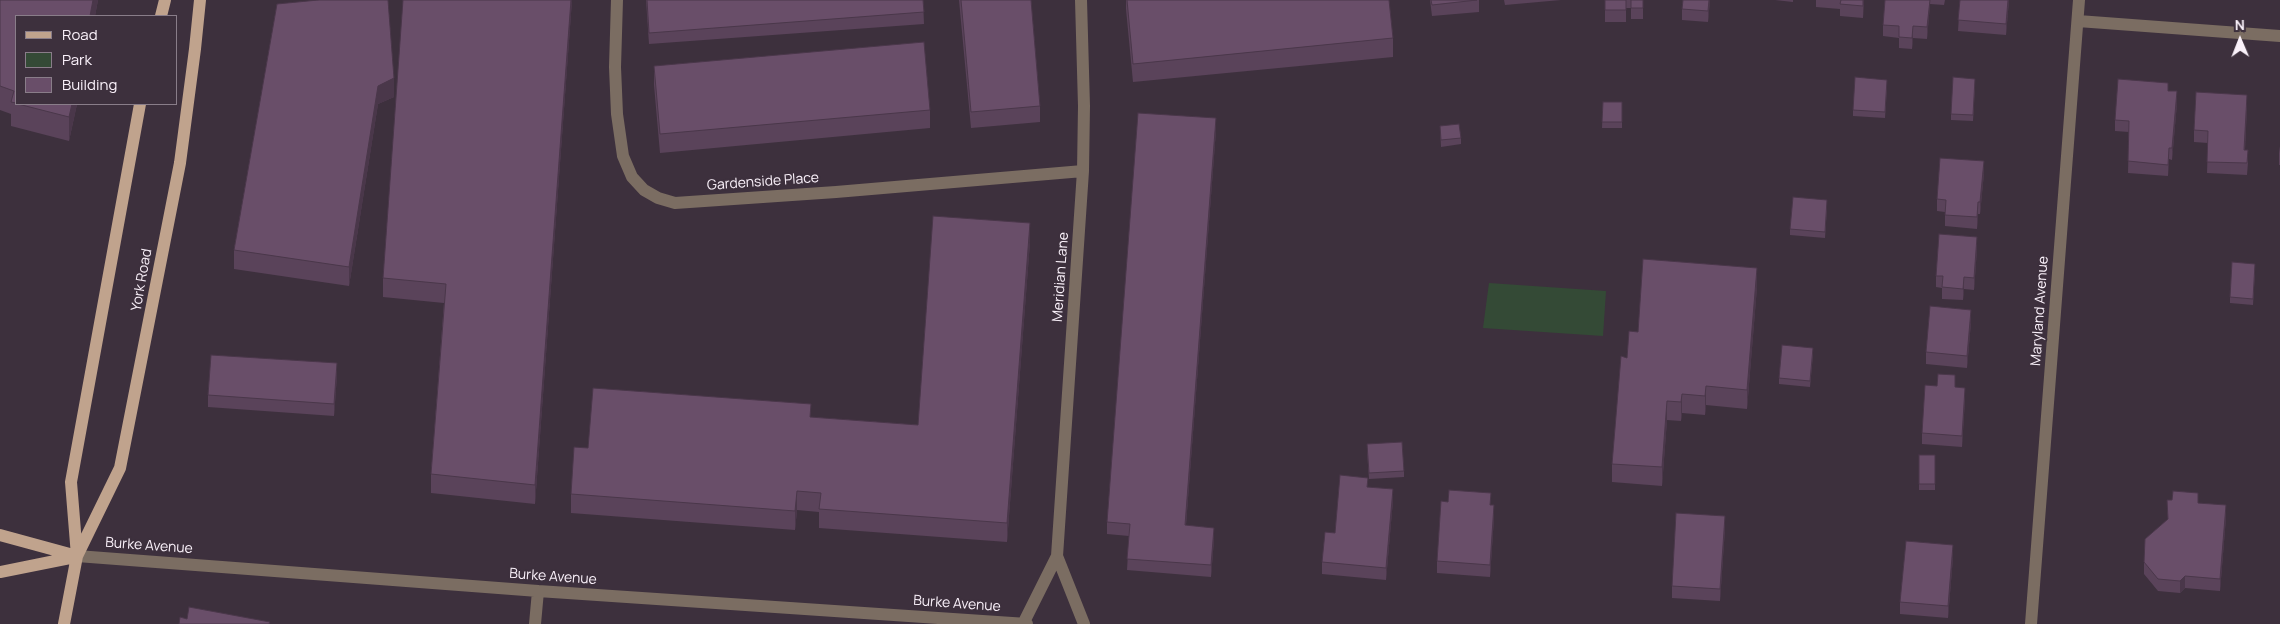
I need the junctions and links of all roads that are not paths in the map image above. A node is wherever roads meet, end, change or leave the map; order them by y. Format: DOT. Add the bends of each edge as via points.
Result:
graph roads {
  1 [pos="165,0"];
  2 [pos="200,0"];
  3 [pos="617,0"];
  4 [pos="1081,0"];
  5 [pos="2079,0"];
  6 [pos="161,15"];
  7 [pos="2078,21"];
  8 [pos="2280,36"];
  9 [pos="140,105"];
  10 [pos="1083,171"];
  11 [pos="0,535"];
  12 [pos="78,556"];
  13 [pos="1057,556"];
  14 [pos="0,572"];
  15 [pos="538,591"];
  16 [pos="64,624"];
  17 [pos="535,624"];
  18 [pos="1023,624"];
  19 [pos="1027,624"];
  20 [pos="1084,624"];
  21 [pos="2031,624"];
  1 -- 6 [label="main road"];
  2 -- 12 [label="main road, York Road" via="180,163 120,468"];
  3 -- 10 [label="street, Gardenside Place" via="615,67 623,156 632,177 644,190 658,198 675,202 836,192"];
  4 -- 10 [label="street, Meridian Lane"];
  5 -- 7 [label="street, Maryland Avenue"];
  7 -- 8 [label="street"];
  7 -- 21 [label="street, Maryland Avenue"];
  9 -- 12 [label="main road, York Road" via="71,482"];
  10 -- 13 [label="street, Meridian Lane"];
  11 -- 12 [label="main road, Burke Avenue"];
  12 -- 14 [label="main road, Burke Avenue"];
  12 -- 15 [label="street, Burke Avenue"];
  12 -- 16 [label="main road, York Road"];
  13 -- 18 [label="street, Meridian Lane"];
  13 -- 20 [label="street, Meridian Lane"];
  15 -- 17 [label="street"];
  15 -- 18 [label="street, Burke Avenue"];
  18 -- 19 [label="street, Burke Avenue"];
}
